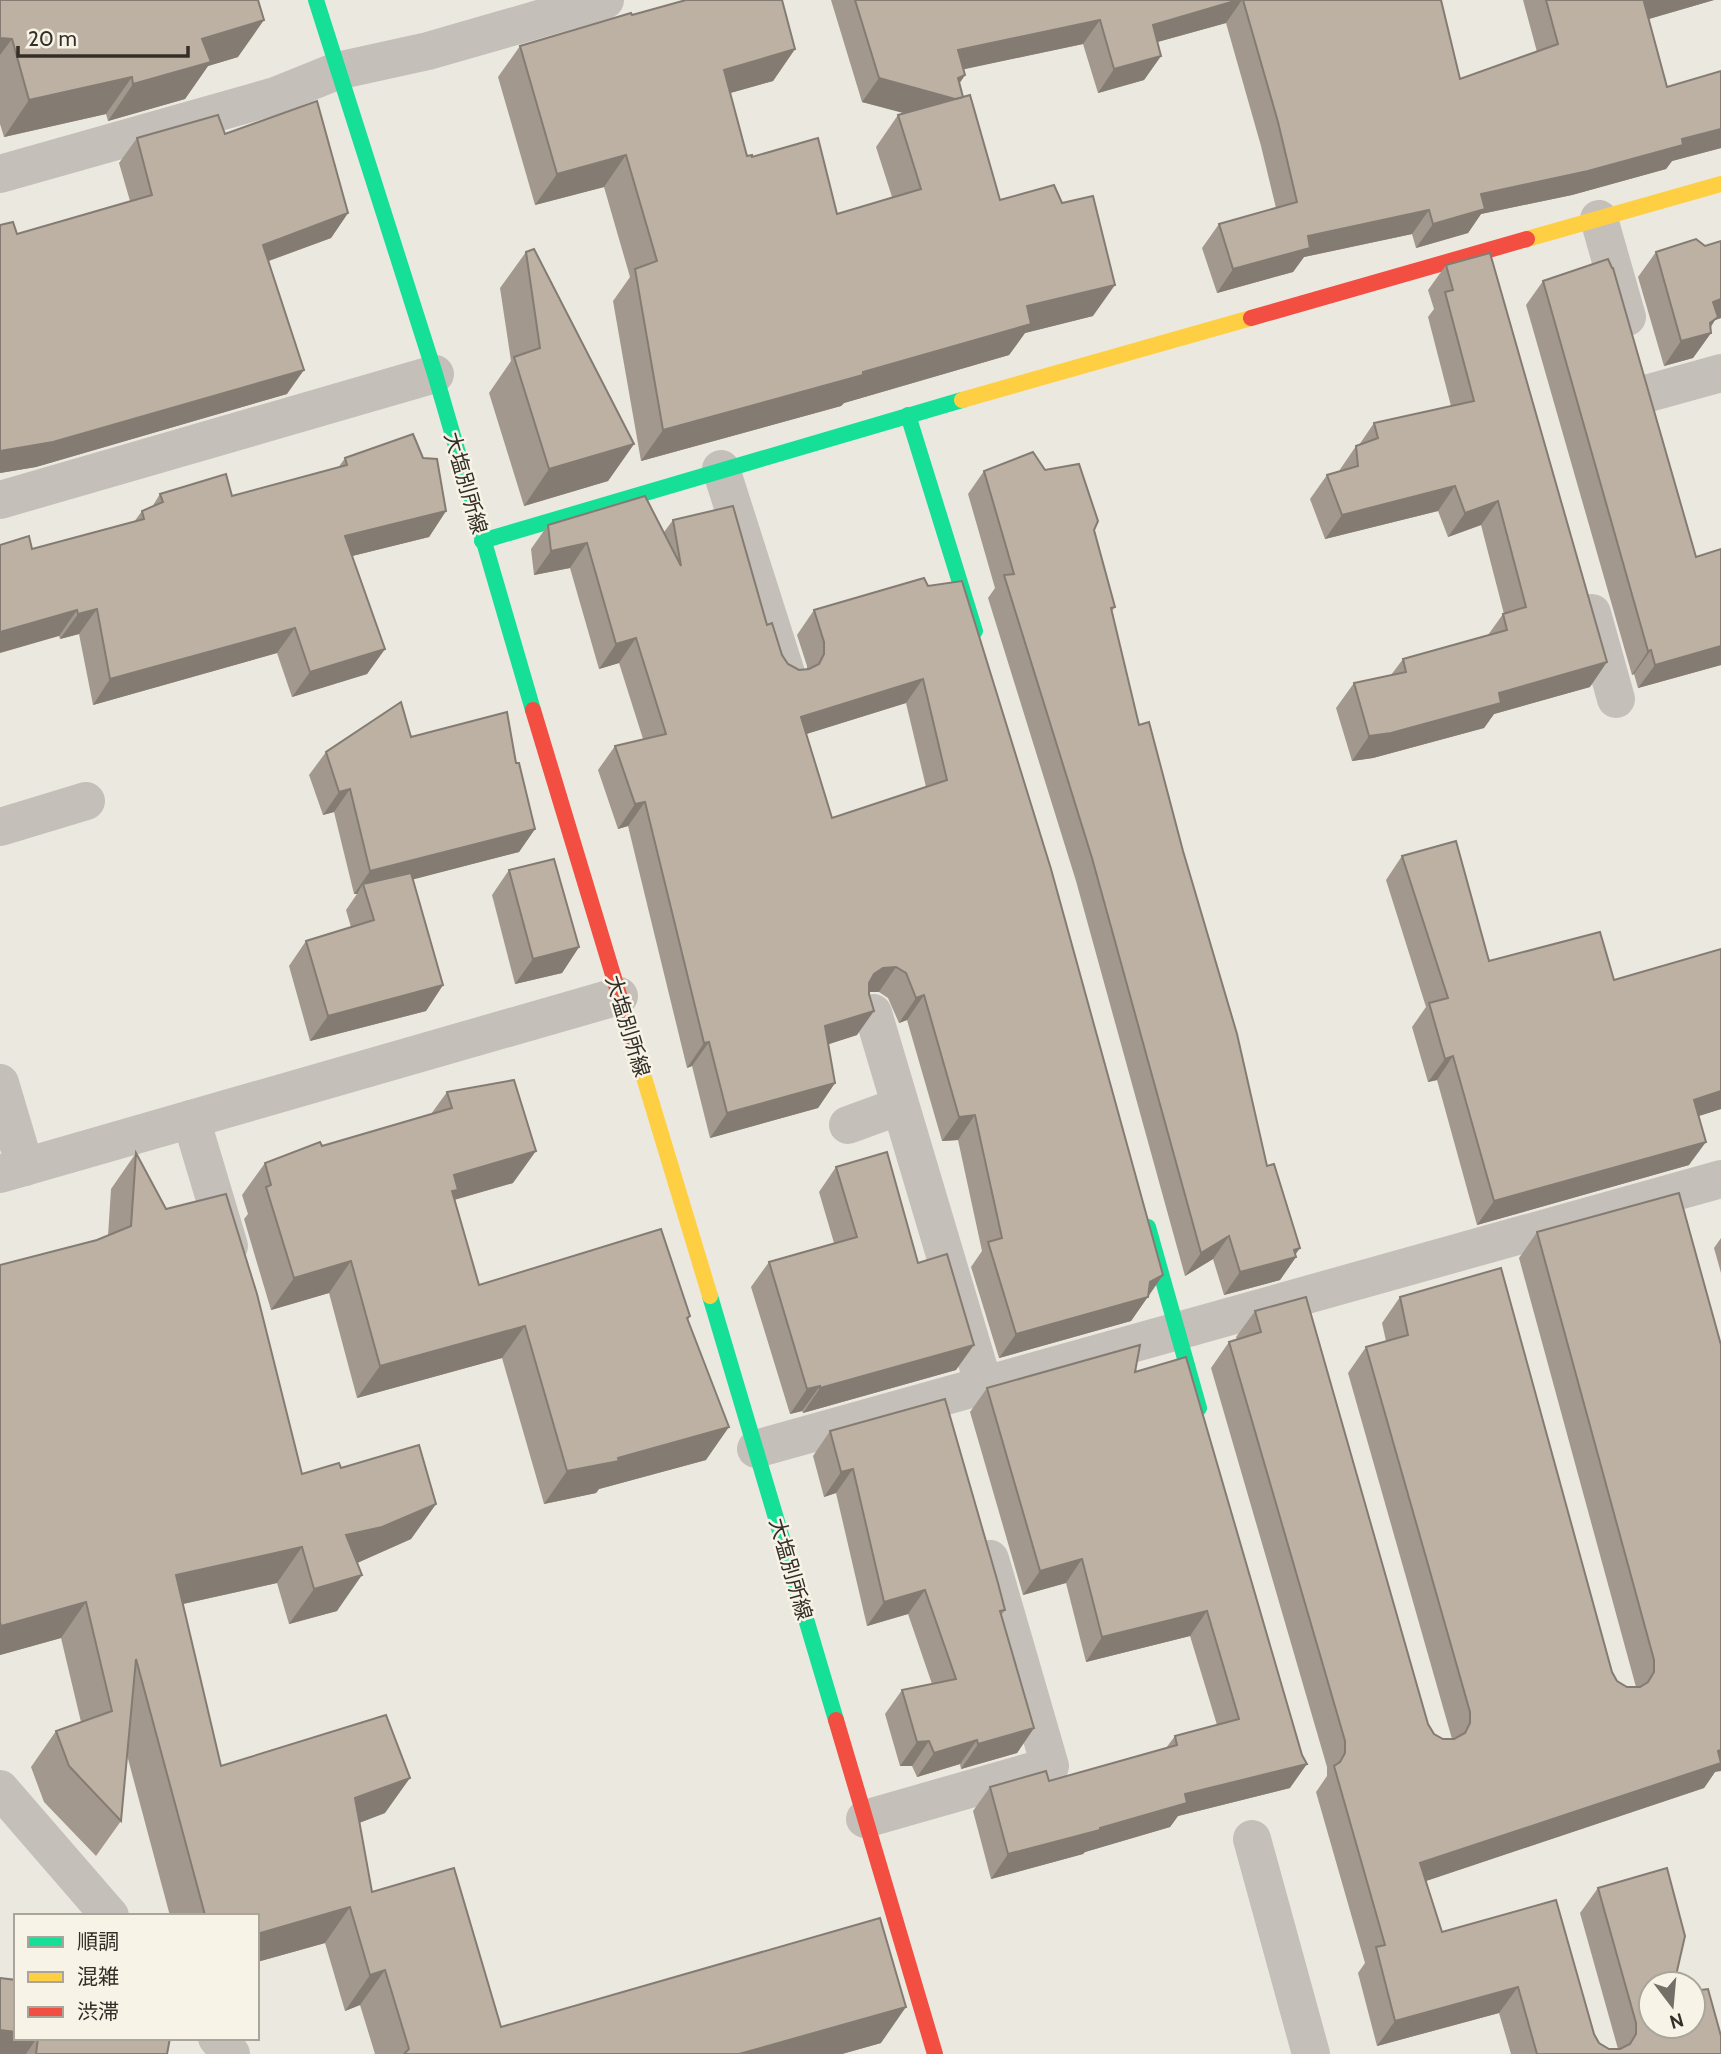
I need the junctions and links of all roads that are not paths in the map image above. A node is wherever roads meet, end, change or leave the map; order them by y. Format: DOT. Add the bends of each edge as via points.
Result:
graph roads {
  1 [pos="316,0"];
  2 [pos="605,0"];
  3 [pos="337,71"];
  4 [pos="0,174"];
  5 [pos="1721,184"];
  6 [pos="1600,219"];
  7 [pos="1721,373"];
  8 [pos="435,374"];
  9 [pos="908,415"];
  10 [pos="721,470"];
  11 [pos="0,500"];
  12 [pos="482,541"];
  13 [pos="1582,580"];
  14 [pos="981,650"];
  15 [pos="786,673"];
  16 [pos="1616,699"];
  17 [pos="86,801"];
  18 [pos="0,827"];
  19 [pos="619,996"];
  20 [pos="873,1013"];
  21 [pos="0,1083"];
  22 [pos="900,1106"];
  23 [pos="191,1119"];
  24 [pos="848,1125"];
  25 [pos="12,1171"];
  26 [pos="1721,1179"];
  27 [pos="1675,1191"];
  28 [pos="1144,1210"];
  29 [pos="1686,1229"];
  30 [pos="1492,1243"];
  31 [pos="239,1279"];
  32 [pos="1502,1283"];
  33 [pos="1177,1332"];
  34 [pos="984,1386"];
  35 [pos="943,1396"];
  36 [pos="1204,1425"];
  37 [pos="954,1436"];
  38 [pos="756,1449"];
  39 [pos="981,1529"];
  40 [pos="0,1788"];
  41 [pos="865,1819"];
  42 [pos="1252,1839"];
  43 [pos="108,1914"];
  44 [pos="219,2040"];
  45 [pos="231,2054"];
  46 [pos="935,2054"];
  47 [pos="1311,2054"];
  1 -- 3 [label="main road, 大塩別所線"];
  2 -- 3 [label="street" via="428,51"];
  3 -- 4 [label="street" via="275,96"];
  3 -- 8 [label="main road, 大塩別所線"];
  5 -- 6 [label="main road"];
  6 -- 7 [label="street" via="1646,383"];
  6 -- 9 [label="main road" via="1492,264"];
  8 -- 11 [label="street"];
  8 -- 12 [label="main road, 大塩別所線"];
  9 -- 10 [label="main road"];
  9 -- 14 [label="main road"];
  10 -- 12 [label="main road"];
  10 -- 15 [label="street"];
  12 -- 19 [label="main road, 大塩別所線"];
  13 -- 16 [label="street"];
  17 -- 18 [label="street"];
  19 -- 23 [label="street"];
  19 -- 38 [label="main road, 大塩別所線"];
  20 -- 22 [label="street"];
  21 -- 25 [label="street"];
  22 -- 24 [label="street"];
  22 -- 34 [label="street"];
  23 -- 25 [label="street"];
  23 -- 31 [label="street"];
  26 -- 27 [label="street"];
  27 -- 29 [label="street"];
  27 -- 30 [label="street"];
  28 -- 33 [label="main road"];
  30 -- 32 [label="street"];
  30 -- 33 [label="street" via="1307,1309"];
  33 -- 34 [label="street"];
  33 -- 36 [label="main road"];
  34 -- 35 [label="street"];
  35 -- 37 [label="street"];
  35 -- 38 [label="street"];
  38 -- 41 [label="main road, 大塩別所線"];
  39 -- 41 [label="street" via="1050,1766"];
  40 -- 43 [label="street"];
  41 -- 46 [label="main road, 大塩別所線"];
  42 -- 47 [label="street"];
  44 -- 45 [label="street"];
}
